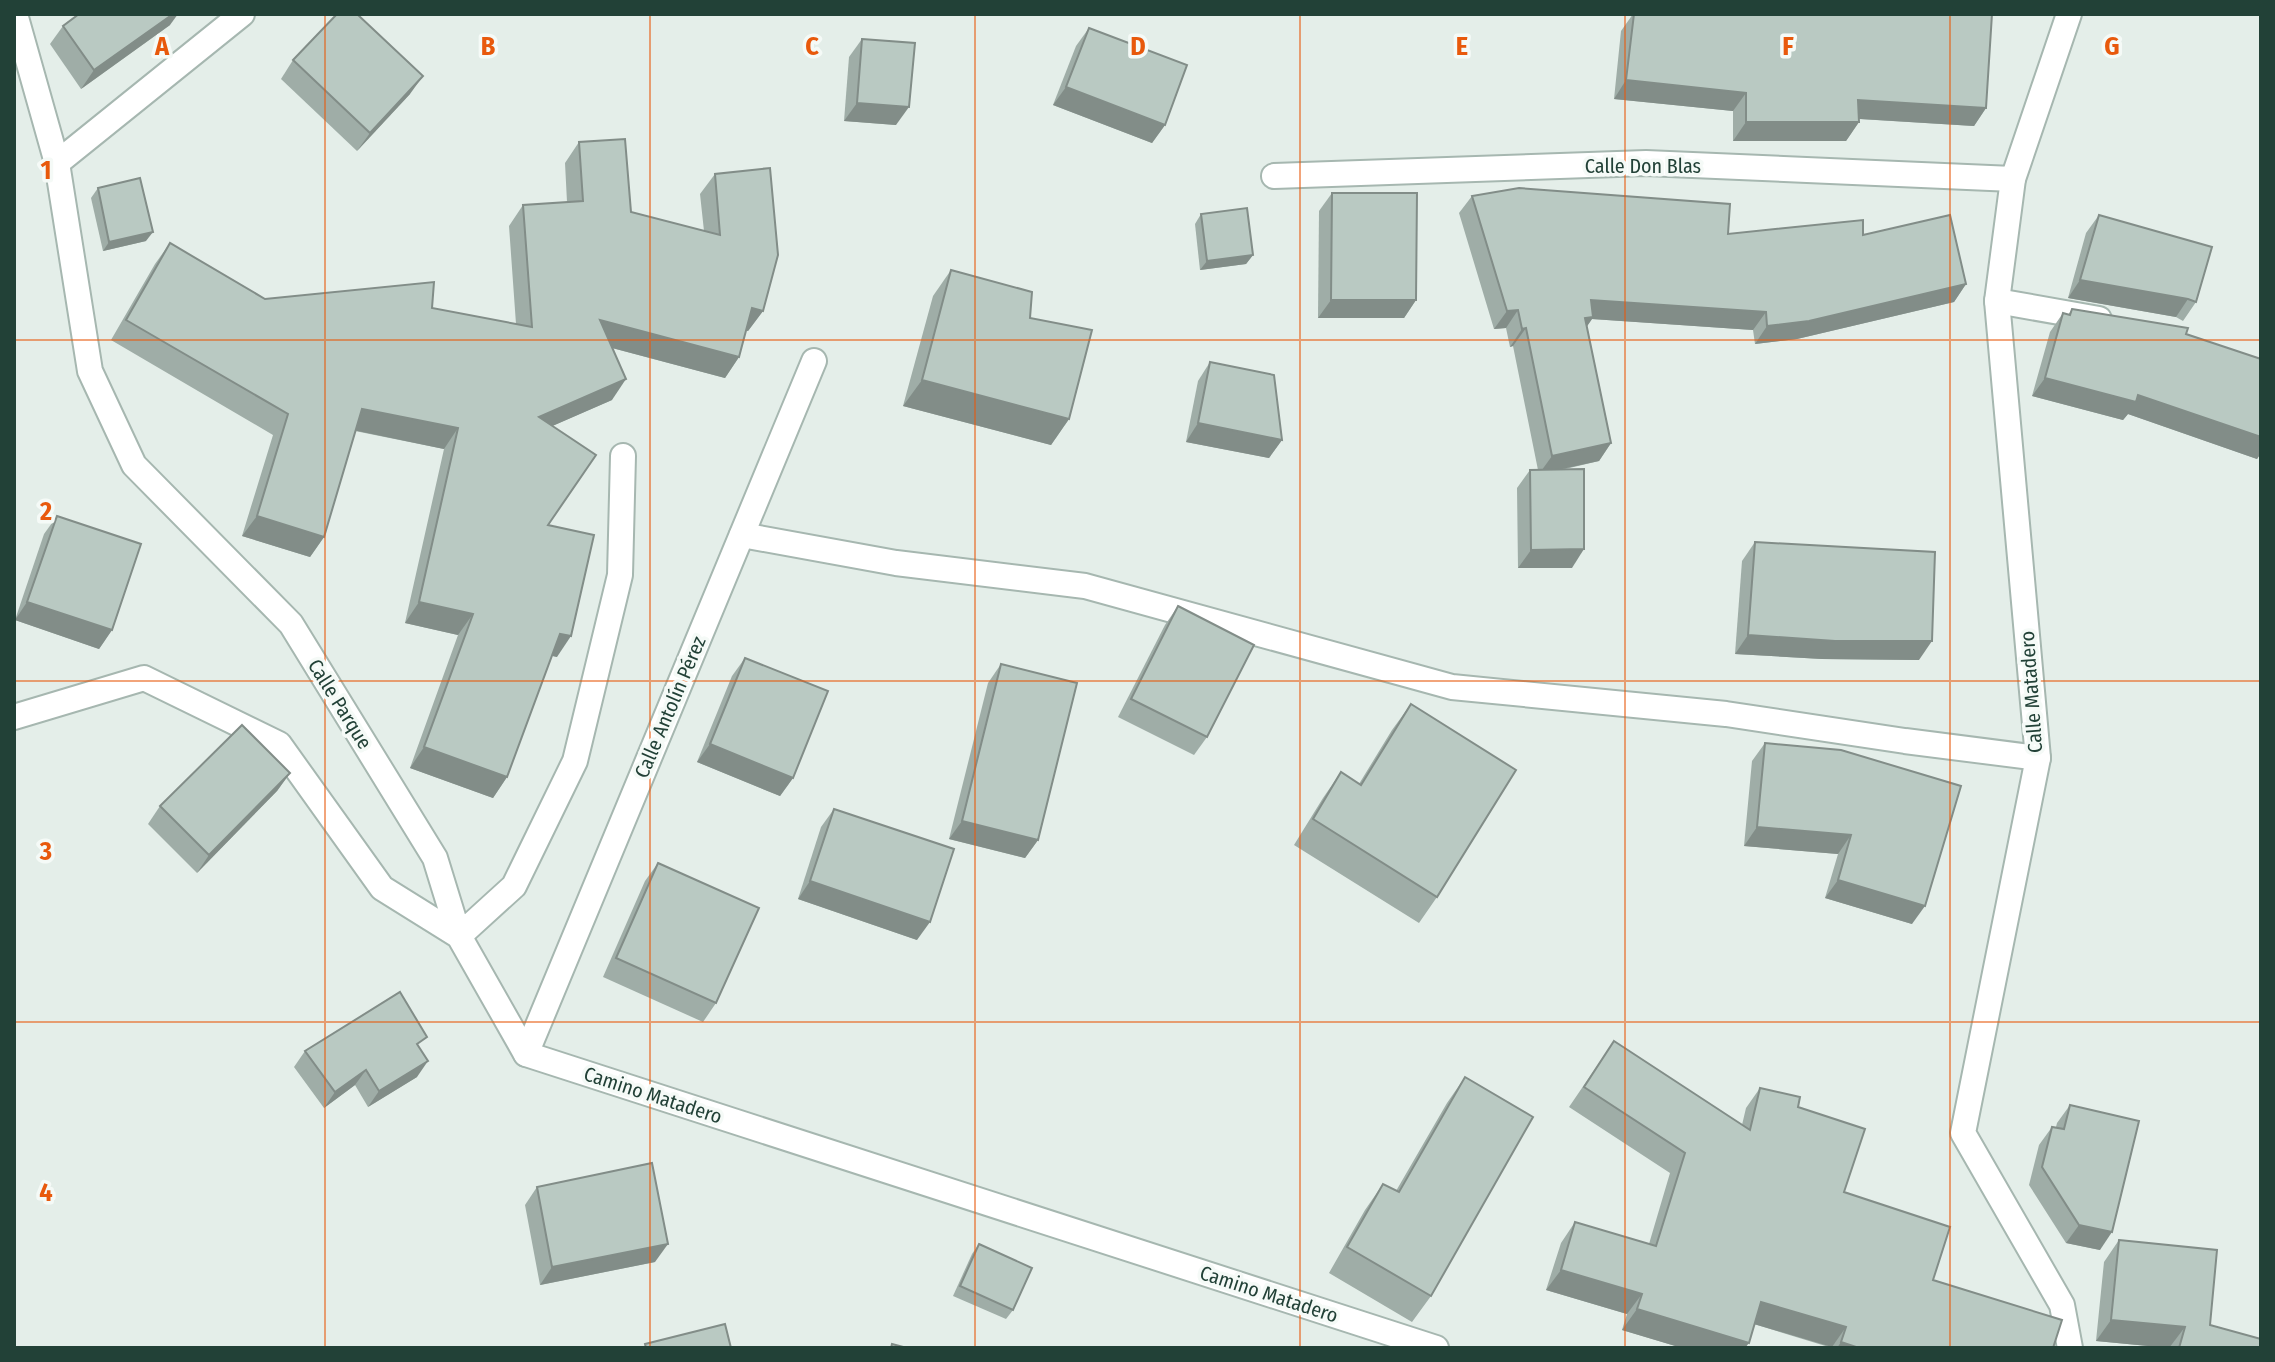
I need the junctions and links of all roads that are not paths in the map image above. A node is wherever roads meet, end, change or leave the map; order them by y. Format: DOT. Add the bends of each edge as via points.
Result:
graph roads {
  1 [pos="15,14"];
  2 [pos="242,14"];
  3 [pos="2069,14"];
  4 [pos="57,163"];
  5 [pos="1274,176"];
  6 [pos="2013,179"];
  7 [pos="1997,301"];
  8 [pos="2129,325"];
  9 [pos="814,361"];
  10 [pos="623,456"];
  11 [pos="742,535"];
  12 [pos="14,717"];
  13 [pos="2038,758"];
  14 [pos="459,936"];
  15 [pos="526,1054"];
  16 [pos="1436,1348"];
  17 [pos="2070,1348"];
  1 -- 4 [label="street, Calle Parque"];
  2 -- 4 [label="street"];
  3 -- 6 [label="street, Calle Matadero"];
  4 -- 14 [label="street, Calle Parque" via="90,371 134,465 291,624 435,858"];
  5 -- 6 [label="street, Calle Don Blas" via="1646,163"];
  6 -- 7 [label="street, Calle Matadero"];
  7 -- 8 [label="street"];
  7 -- 13 [label="street, Calle Matadero"];
  9 -- 11 [label="street, Calle Antolín Pérez"];
  10 -- 14 [label="street" via="620,575 575,761 514,886"];
  11 -- 13 [label="street" via="896,563 1085,586 1452,687 1726,714"];
  11 -- 15 [label="street, Calle Antolín Pérez"];
  12 -- 14 [label="street" via="144,678 279,744 382,888"];
  13 -- 17 [label="street, Calle Matadero" via="1963,1133 2062,1305"];
  14 -- 15 [label="street"];
  15 -- 16 [label="street, Camino Matadero"];
}
